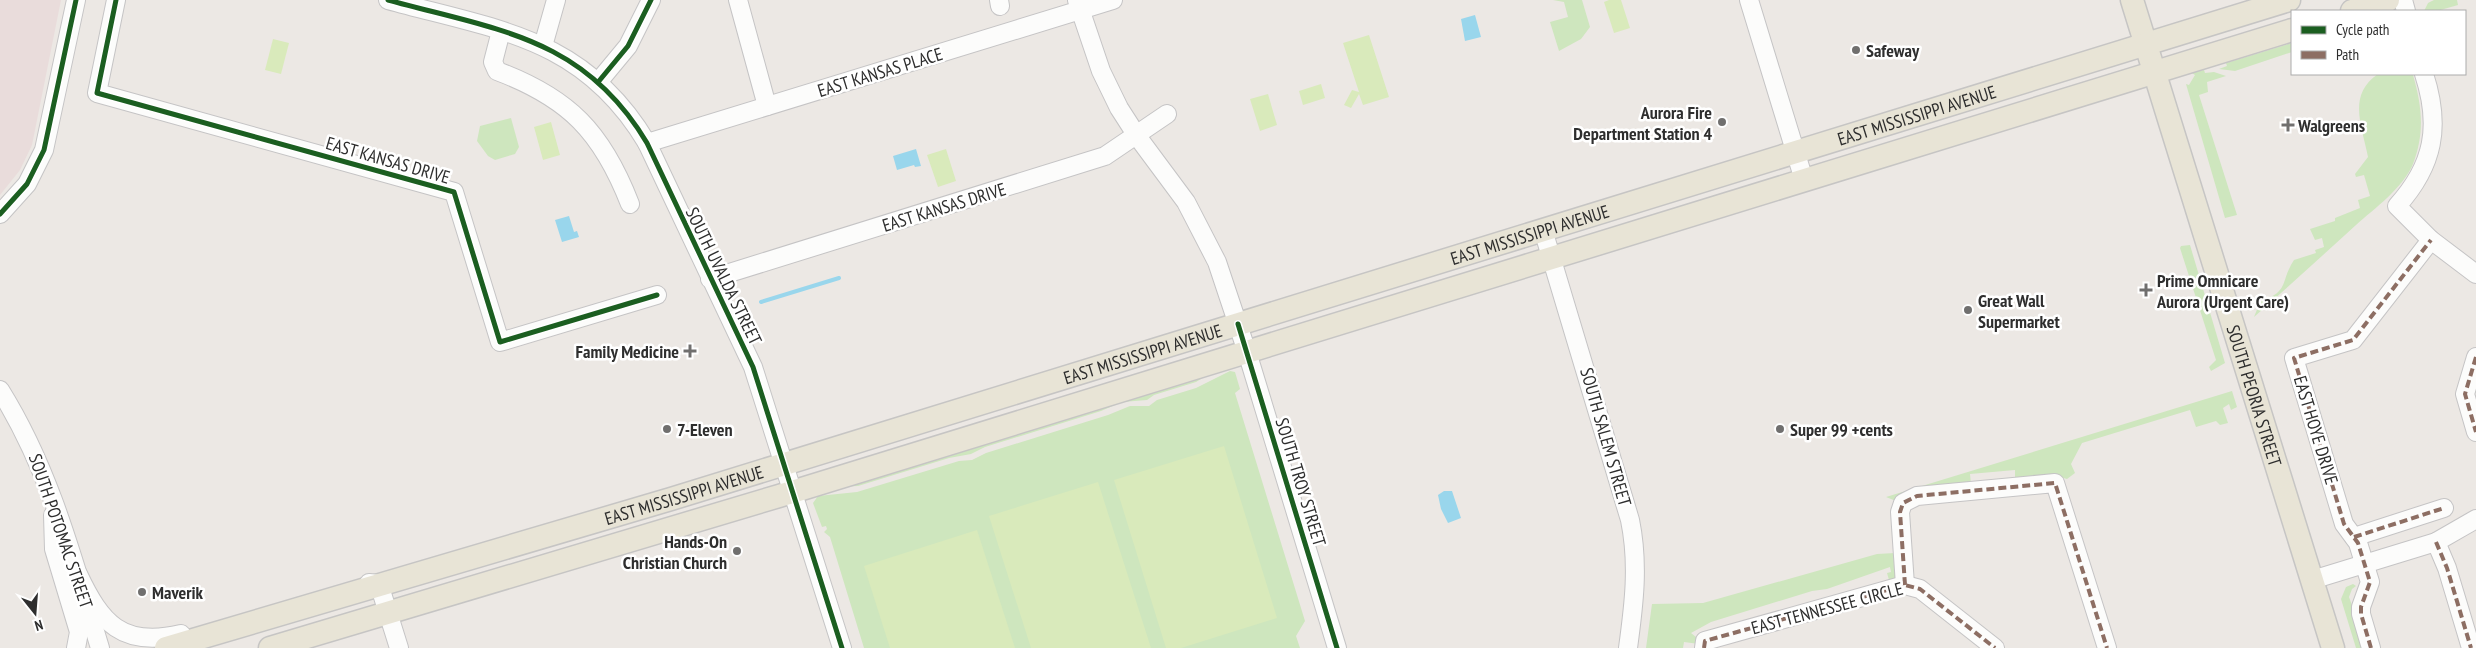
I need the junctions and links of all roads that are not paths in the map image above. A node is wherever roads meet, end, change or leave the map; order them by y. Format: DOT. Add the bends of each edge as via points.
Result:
graph roads {
  1 [pos="76,0"];
  2 [pos="116,0"];
  3 [pos="388,0"];
  4 [pos="556,0"];
  5 [pos="651,0"];
  6 [pos="738,0"];
  7 [pos="1113,0"];
  8 [pos="1749,0"];
  9 [pos="2132,0"];
  10 [pos="2289,0"];
  11 [pos="2388,0"];
  12 [pos="418,4"];
  13 [pos="1079,5"];
  14 [pos="2355,10"];
  15 [pos="2291,30"];
  16 [pos="501,31"];
  17 [pos="2146,45"];
  18 [pos="544,46"];
  19 [pos="2155,72"];
  20 [pos="2424,75"];
  21 [pos="599,82"];
  22 [pos="767,106"];
  23 [pos="1167,114"];
  24 [pos="1137,136"];
  25 [pos="647,143"];
  26 [pos="1796,152"];
  27 [pos="1804,180"];
  28 [pos="630,204"];
  29 [pos="0,214"];
  30 [pos="1543,230"];
  31 [pos="2430,240"];
  32 [pos="1552,258"];
  33 [pos="2476,274"];
  34 [pos="710,279"];
  35 [pos="657,295"];
  36 [pos="1238,324"];
  37 [pos="1247,352"];
  38 [pos="2476,357"];
  39 [pos="0,390"];
  40 [pos="2476,432"];
  41 [pos="785,464"];
  42 [pos="794,492"];
  43 [pos="52,494"];
  44 [pos="2444,508"];
  45 [pos="2476,519"];
  46 [pos="2354,537"];
  47 [pos="2436,542"];
  48 [pos="2365,564"];
  49 [pos="78,574"];
  50 [pos="2312,580"];
  51 [pos="379,584"];
  52 [pos="1905,585"];
  53 [pos="388,613"];
  54 [pos="76,648"];
  55 [pos="100,648"];
  56 [pos="166,648"];
  57 [pos="270,648"];
  58 [pos="398,648"];
  59 [pos="842,648"];
  60 [pos="1337,648"];
  61 [pos="1628,648"];
  62 [pos="1704,648"];
  63 [pos="1995,648"];
  64 [pos="2107,648"];
  65 [pos="2332,648"];
  66 [pos="2371,648"];
  67 [pos="2471,648"];
  1 -- 29 [label="street" via="44,150 27,184"];
  2 -- 35 [label="street, EAST KANSAS DRIVE" via="97,93 454,192 500,342"];
  3 -- 12 [label="street, SOUTH UVALDA STREET"];
  4 -- 18 [label="street"];
  5 -- 21 [label="street" via="628,46"];
  6 -- 22 [label="street"];
  7 -- 13 [label="street, EAST KANSAS PLACE"];
  8 -- 26 [label="street"];
  9 -- 17 [label="main road, SOUTH PEORIA STREET"];
  10 -- 17 [label="main road, EAST MISSISSIPPI AVENUE"];
  11 -- 14 [label="main road"];
  12 -- 16 [label="street, SOUTH UVALDA STREET"];
  13 -- 22 [label="street, EAST KANSAS PLACE"];
  13 -- 24 [label="street, SOUTH TROY STREET" via="1107,84"];
  15 -- 19 [label="main road, EAST MISSISSIPPI AVENUE"];
  16 -- 18 [label="street, SOUTH UVALDA STREET"];
  16 -- 28 [label="street" via="494,68 537,88 575,115 604,150"];
  17 -- 19 [label="main road, SOUTH PEORIA STREET"];
  17 -- 26 [label="main road, EAST MISSISSIPPI AVENUE"];
  18 -- 21 [label="street, SOUTH UVALDA STREET" via="567,58"];
  19 -- 27 [label="main road, EAST MISSISSIPPI AVENUE"];
  19 -- 50 [label="main road, SOUTH PEORIA STREET"];
  20 -- 31 [label="street" via="2434,113 2432,143 2419,177 2397,206"];
  21 -- 25 [label="street, SOUTH UVALDA STREET" via="626,111"];
  22 -- 25 [label="street, EAST KANSAS PLACE"];
  23 -- 24 [label="street, EAST KANSAS DRIVE"];
  24 -- 34 [label="street, EAST KANSAS DRIVE" via="1105,156"];
  24 -- 36 [label="street, SOUTH TROY STREET" via="1179,192 1198,224 1217,262"];
  25 -- 34 [label="street, SOUTH UVALDA STREET"];
  26 -- 27 [label="street"];
  26 -- 30 [label="main road, EAST MISSISSIPPI AVENUE"];
  27 -- 32 [label="main road, EAST MISSISSIPPI AVENUE"];
  30 -- 32 [label="street, SOUTH SALEM STREET"];
  30 -- 36 [label="main road, EAST MISSISSIPPI AVENUE"];
  31 -- 33 [label="street"];
  31 -- 46 [label="street, EAST HOYE DRIVE" via="2353,340 2294,358 2344,524"];
  32 -- 37 [label="main road, EAST MISSISSIPPI AVENUE"];
  32 -- 61 [label="street, SOUTH SALEM STREET" via="1630,520 1636,572"];
  34 -- 41 [label="street, SOUTH UVALDA STREET" via="753,368"];
  36 -- 37 [label="street, SOUTH TROY STREET"];
  36 -- 41 [label="main road, EAST MISSISSIPPI AVENUE"];
  37 -- 42 [label="main road, EAST MISSISSIPPI AVENUE"];
  37 -- 60 [label="street, SOUTH TROY STREET"];
  38 -- 40 [label="street" via="2464,394"];
  39 -- 43 [label="street, SOUTH POTOMAC STREET" via="31,446"];
  41 -- 42 [label="street, SOUTH UVALDA STREET"];
  41 -- 51 [label="main road, EAST MISSISSIPPI AVENUE"];
  42 -- 53 [label="main road, EAST MISSISSIPPI AVENUE"];
  42 -- 59 [label="street, SOUTH UVALDA STREET"];
  43 -- 49 [label="street, SOUTH POTOMAC STREET"];
  43 -- 54 [label="street" via="54,549 79,632"];
  44 -- 46 [label="street"];
  45 -- 47 [label="street"];
  46 -- 48 [label="street, EAST HOYE DRIVE"];
  47 -- 48 [label="street"];
  47 -- 67 [label="street"];
  48 -- 50 [label="street"];
  48 -- 66 [label="street, EAST HOYE DRIVE" via="2370,582 2361,614"];
  49 -- 51 [label="street" via="93,605 109,623 129,636 153,641 355,582"];
  49 -- 55 [label="street, SOUTH POTOMAC STREET"];
  50 -- 65 [label="main road, SOUTH PEORIA STREET"];
  51 -- 53 [label="street"];
  51 -- 56 [label="main road, EAST MISSISSIPPI AVENUE"];
  52 -- 62 [label="street, EAST TENNESSEE CIRCLE" via="1705,641"];
  52 -- 63 [label="street, EAST TENNESSEE CIRCLE" via="1920,589"];
  52 -- 64 [label="street" via="1900,512 1903,503 1917,496 2056,483"];
  53 -- 57 [label="main road, EAST MISSISSIPPI AVENUE"];
  53 -- 58 [label="street"];
}
